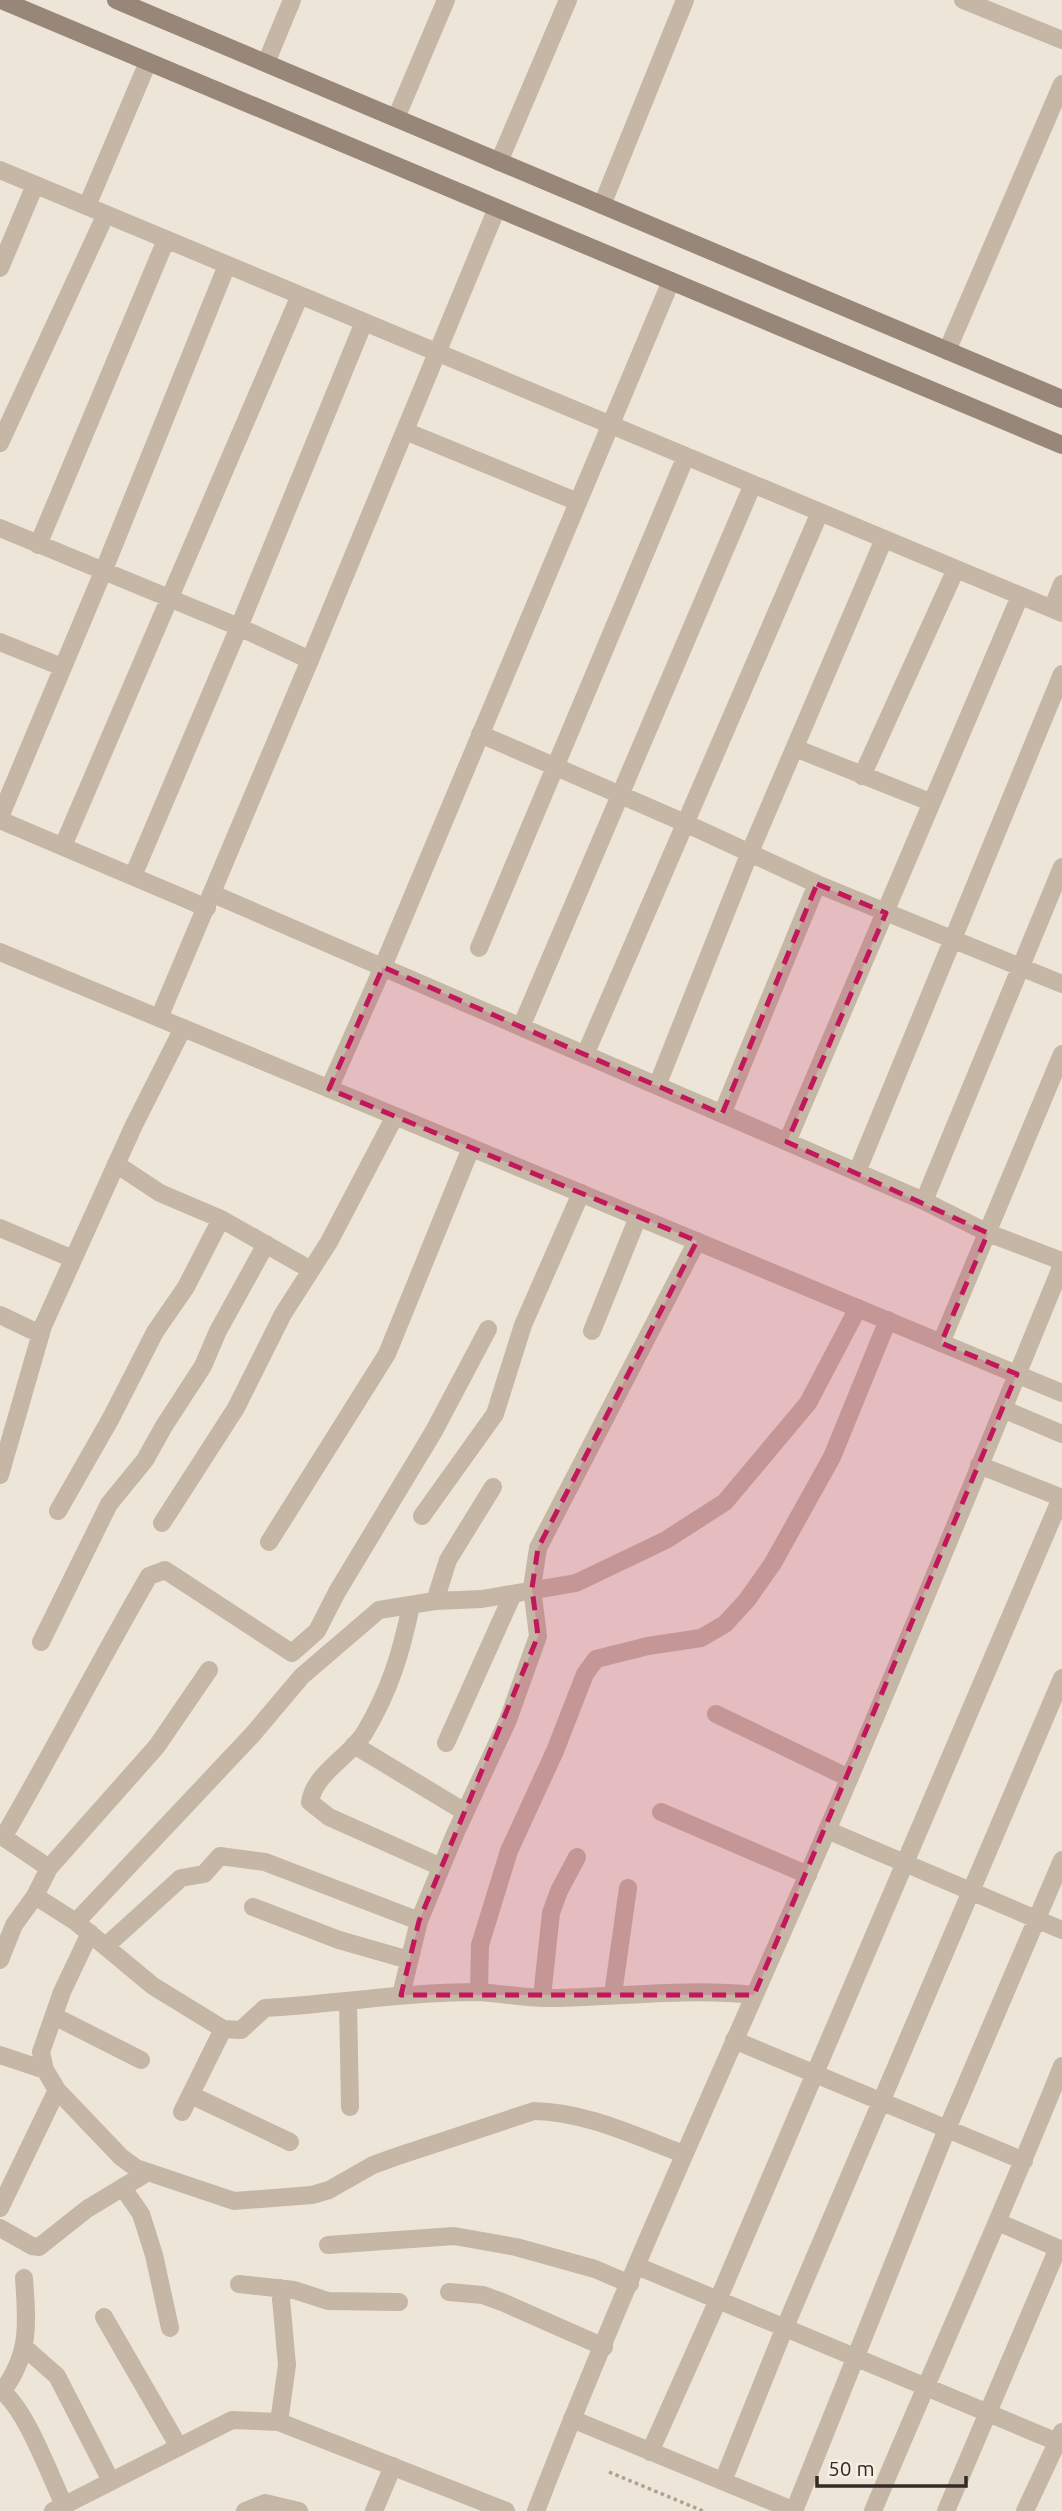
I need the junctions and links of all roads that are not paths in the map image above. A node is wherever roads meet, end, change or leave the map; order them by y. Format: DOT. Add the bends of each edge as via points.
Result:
graph roads {
  1 [pos="1,0"];
  2 [pos="116,0"];
  3 [pos="292,0"];
  4 [pos="446,0"];
  5 [pos="568,0"];
  6 [pos="685,0"];
  7 [pos="963,0"];
  8 [pos="1006,8"];
  9 [pos="1062,40"];
  10 [pos="148,62"];
  11 [pos="266,63"];
  12 [pos="1062,84"];
  13 [pos="396,118"];
  14 [pos="499,162"];
  15 [pos="0,170"];
  16 [pos="35,185"];
  17 [pos="602,205"];
  18 [pos="87,206"];
  19 [pos="497,208"];
  20 [pos="106,214"];
  21 [pos="166,240"];
  22 [pos="227,265"];
  23 [pos="0,268"];
  24 [pos="671,281"];
  25 [pos="300,295"];
  26 [pos="363,322"];
  27 [pos="947,351"];
  28 [pos="437,352"];
  29 [pos="1062,399"];
  30 [pos="610,425"];
  31 [pos="405,431"];
  32 [pos="0,443"];
  33 [pos="1062,445"];
  34 [pos="686,456"];
  35 [pos="753,484"];
  36 [pos="578,502"];
  37 [pos="820,512"];
  38 [pos="0,528"];
  39 [pos="884,539"];
  40 [pos="38,545"];
  41 [pos="956,569"];
  42 [pos="103,572"];
  43 [pos="1062,584"];
  44 [pos="1020,596"];
  45 [pos="170,598"];
  46 [pos="1057,611"];
  47 [pos="239,627"];
  48 [pos="0,642"];
  49 [pos="310,660"];
  50 [pos="62,667"];
  51 [pos="1062,674"];
  52 [pos="480,734"];
  53 [pos="795,748"];
  54 [pos="556,767"];
  55 [pos="862,776"];
  56 [pos="621,796"];
  57 [pos="930,802"];
  58 [pos="0,818"];
  59 [pos="685,823"];
  60 [pos="63,846"];
  61 [pos="750,852"];
  62 [pos="1062,867"];
  63 [pos="132,876"];
  64 [pos="817,884"];
  65 [pos="210,901"];
  66 [pos="886,913"];
  67 [pos="952,941"];
  68 [pos="479,948"];
  69 [pos="0,952"];
  70 [pos="383,967"];
  71 [pos="1020,968"];
  72 [pos="1062,984"];
  73 [pos="159,1018"];
  74 [pos="521,1027"];
  75 [pos="183,1028"];
  76 [pos="1062,1054"];
  77 [pos="585,1055"];
  78 [pos="657,1086"];
  79 [pos="329,1088"];
  80 [pos="722,1114"];
  81 [pos="395,1116"];
  82 [pos="787,1142"];
  83 [pos="471,1148"];
  84 [pos="117,1164"];
  85 [pos="857,1172"];
  86 [pos="581,1193"];
  87 [pos="924,1201"];
  88 [pos="638,1217"];
  89 [pos="221,1219"];
  90 [pos="0,1228"];
  91 [pos="988,1233"];
  92 [pos="697,1241"];
  93 [pos="266,1244"];
  94 [pos="74,1259"];
  95 [pos="1062,1263"];
  96 [pos="312,1270"];
  97 [pos="858,1308"];
  98 [pos="0,1315"];
  99 [pos="888,1321"];
  100 [pos="488,1329"];
  101 [pos="592,1331"];
  102 [pos="40,1334"];
  103 [pos="941,1343"];
  104 [pos="1017,1374"];
  105 [pos="1062,1393"];
  106 [pos="1003,1409"];
  107 [pos="1062,1434"];
  108 [pos="979,1465"];
  109 [pos="0,1475"];
  110 [pos="493,1486"];
  111 [pos="1061,1498"];
  112 [pos="58,1511"];
  113 [pos="422,1516"];
  114 [pos="162,1523"];
  115 [pos="269,1542"];
  116 [pos="532,1588"];
  117 [pos="513,1594"];
  118 [pos="435,1601"];
  119 [pos="411,1606"];
  120 [pos="41,1642"];
  121 [pos="209,1670"];
  122 [pos="1062,1678"];
  123 [pos="716,1714"];
  124 [pos="446,1743"];
  125 [pos="354,1745"];
  126 [pos="849,1778"];
  127 [pos="465,1812"];
  128 [pos="661,1812"];
  129 [pos="827,1830"];
  130 [pos="2,1835"];
  131 [pos="577,1857"];
  132 [pos="1062,1860"];
  133 [pos="905,1864"];
  134 [pos="442,1867"];
  135 [pos="49,1868"];
  136 [pos="807,1875"];
  137 [pos="628,1888"];
  138 [pos="971,1891"];
  139 [pos="35,1896"];
  140 [pos="253,1907"];
  141 [pos="1037,1919"];
  142 [pos="419,1920"];
  143 [pos="7,1921"];
  144 [pos="83,1928"];
  145 [pos="1062,1930"];
  146 [pos="106,1946"];
  147 [pos="410,1959"];
  148 [pos="0,1960"];
  149 [pos="479,1992"];
  150 [pos="613,1994"];
  151 [pos="401,1995"];
  152 [pos="754,1995"];
  153 [pos="542,1997"];
  154 [pos="348,2002"];
  155 [pos="54,2016"];
  156 [pos="223,2029"];
  157 [pos="734,2040"];
  158 [pos="0,2055"];
  159 [pos="141,2060"];
  160 [pos="1062,2066"];
  161 [pos="45,2070"];
  162 [pos="814,2074"];
  163 [pos="57,2090"];
  164 [pos="191,2095"];
  165 [pos="881,2102"];
  166 [pos="350,2107"];
  167 [pos="182,2112"];
  168 [pos="947,2129"];
  169 [pos="290,2143"];
  170 [pos="684,2154"];
  171 [pos="1024,2161"];
  172 [pos="148,2172"];
  173 [pos="123,2188"];
  174 [pos="0,2208"];
  175 [pos="998,2222"];
  176 [pos="0,2228"];
  177 [pos="328,2245"];
  178 [pos="1060,2249"];
  179 [pos="638,2266"];
  180 [pos="24,2278"];
  181 [pos="239,2284"];
  182 [pos="630,2284"];
  183 [pos="280,2288"];
  184 [pos="449,2292"];
  185 [pos="718,2300"];
  186 [pos="399,2302"];
  187 [pos="104,2317"];
  188 [pos="170,2328"];
  189 [pos="785,2328"];
  190 [pos="24,2347"];
  191 [pos="604,2347"];
  192 [pos="855,2357"];
  193 [pos="925,2386"];
  194 [pos="1,2391"];
  195 [pos="988,2413"];
  196 [pos="572,2419"];
  197 [pos="279,2421"];
  198 [pos="1061,2439"];
  199 [pos="179,2446"];
  200 [pos="650,2452"];
  201 [pos="393,2466"];
  202 [pos="111,2481"];
  203 [pos="723,2481"];
  204 [pos="58,2508"];
  205 [pos="289,2509"];
  206 [pos="245,2511"];
  207 [pos="374,2511"];
  208 [pos="506,2511"];
  209 [pos="537,2511"];
  210 [pos="794,2511"];
  211 [pos="873,2511"];
  212 [pos="946,2511"];
  213 [pos="1025,2511"];
  1 -- 10 [label="main road"];
  2 -- 11 [label="main road"];
  3 -- 11 [label="street"];
  4 -- 13 [label="street"];
  5 -- 14 [label="street"];
  6 -- 17 [label="street"];
  7 -- 8 [label="street"];
  8 -- 9 [label="street"];
  10 -- 18 [label="street"];
  10 -- 19 [label="main road"];
  11 -- 13 [label="main road"];
  12 -- 27 [label="street"];
  13 -- 14 [label="main road"];
  14 -- 17 [label="main road"];
  15 -- 16 [label="street"];
  16 -- 18 [label="street"];
  16 -- 23 [label="street"];
  17 -- 27 [label="main road"];
  18 -- 20 [label="street"];
  19 -- 24 [label="main road"];
  19 -- 28 [label="street"];
  20 -- 21 [label="street"];
  20 -- 32 [label="street"];
  21 -- 22 [label="street"];
  21 -- 40 [label="street"];
  22 -- 25 [label="street"];
  22 -- 42 [label="street"];
  24 -- 30 [label="street"];
  24 -- 33 [label="main road"];
  25 -- 26 [label="street"];
  25 -- 45 [label="street"];
  26 -- 28 [label="street"];
  26 -- 47 [label="street"];
  27 -- 29 [label="main road"];
  28 -- 30 [label="street"];
  28 -- 31 [label="street"];
  30 -- 34 [label="street"];
  30 -- 36 [label="street"];
  31 -- 36 [label="street"];
  31 -- 49 [label="street"];
  34 -- 35 [label="street"];
  34 -- 54 [label="street"];
  35 -- 37 [label="street"];
  35 -- 56 [label="street"];
  36 -- 52 [label="street"];
  37 -- 39 [label="street"];
  37 -- 59 [label="street"];
  38 -- 40 [label="street"];
  39 -- 41 [label="street"];
  39 -- 53 [label="street"];
  40 -- 42 [label="street"];
  41 -- 44 [label="street"];
  41 -- 55 [label="street"];
  42 -- 45 [label="street"];
  42 -- 50 [label="street"];
  43 -- 46 [label="street"];
  44 -- 46 [label="street"];
  44 -- 57 [label="street"];
  45 -- 47 [label="street"];
  45 -- 60 [label="street"];
  47 -- 49 [label="street"];
  47 -- 63 [label="street"];
  48 -- 50 [label="street"];
  49 -- 65 [label="street"];
  50 -- 58 [label="street"];
  51 -- 67 [label="street"];
  52 -- 54 [label="street"];
  52 -- 70 [label="street"];
  53 -- 55 [label="street"];
  53 -- 61 [label="street"];
  54 -- 56 [label="street"];
  54 -- 68 [label="street"];
  55 -- 57 [label="street"];
  56 -- 59 [label="street"];
  56 -- 74 [label="street"];
  57 -- 66 [label="street"];
  58 -- 60 [label="street"];
  59 -- 61 [label="street"];
  59 -- 77 [label="street"];
  60 -- 63 [label="street"];
  61 -- 64 [label="street"];
  61 -- 78 [label="street"];
  62 -- 71 [label="street"];
  63 -- 65 [label="street"];
  64 -- 66 [label="street"];
  64 -- 80 [label="street"];
  65 -- 70 [label="street"];
  65 -- 73 [label="street"];
  66 -- 67 [label="street"];
  66 -- 82 [label="street"];
  67 -- 71 [label="street"];
  67 -- 85 [label="street"];
  69 -- 73 [label="street"];
  70 -- 74 [label="street"];
  70 -- 79 [label="street"];
  71 -- 72 [label="street"];
  71 -- 87 [label="street"];
  73 -- 75 [label="street"];
  74 -- 77 [label="street"];
  75 -- 79 [label="street"];
  75 -- 84 [label="street"];
  76 -- 91 [label="street"];
  77 -- 78 [label="street"];
  78 -- 80 [label="street"];
  79 -- 81 [label="street"];
  80 -- 82 [label="street"];
  81 -- 83 [label="street"];
  81 -- 96 [label="street"];
  82 -- 85 [label="street"];
  83 -- 86 [label="street"];
  83 -- 115 [label="street" via="387,1354"];
  84 -- 89 [label="street" via="160,1193"];
  84 -- 94 [label="street"];
  85 -- 87 [label="street"];
  86 -- 88 [label="street"];
  86 -- 113 [label="street" via="523,1325 495,1414"];
  87 -- 91 [label="street"];
  88 -- 92 [label="street"];
  88 -- 101 [label="street"];
  89 -- 93 [label="street"];
  89 -- 112 [label="street"];
  90 -- 94 [label="street"];
  91 -- 95 [label="street"];
  91 -- 103 [label="street"];
  92 -- 97 [label="street"];
  92 -- 116 [label="street" via="538,1548"];
  93 -- 96 [label="street"];
  93 -- 120 [label="street" via="203,1366 145,1460 109,1504"];
  94 -- 102 [label="street"];
  95 -- 104 [label="street"];
  96 -- 114 [label="street" via="283,1314 236,1408"];
  97 -- 99 [label="street"];
  97 -- 116 [label="street" via="808,1403 725,1502 666,1540 576,1583"];
  98 -- 102 [label="street"];
  99 -- 103 [label="street"];
  99 -- 149 [label="street" via="832,1457 747,1600 725,1624 701,1638 596,1659 585,1674 509,1851 480,1945"];
  100 -- 130 [label="street" via="434,1432 317,1631 292,1653 165,1570 149,1576 54,1752"];
  102 -- 109 [label="street"];
  103 -- 104 [label="street"];
  104 -- 105 [label="street"];
  104 -- 106 [label="street"];
  106 -- 107 [label="street"];
  106 -- 108 [label="street"];
  108 -- 111 [label="street"];
  108 -- 126 [label="street"];
  110 -- 118 [label="street" via="448,1560"];
  111 -- 133 [label="street"];
  116 -- 117 [label="street"];
  116 -- 127 [label="street" via="538,1636 508,1720"];
  117 -- 118 [label="street"];
  117 -- 124 [label="street"];
  118 -- 119 [label="street"];
  119 -- 125 [label="street" via="395,1670"];
  119 -- 144 [label="street" via="379,1610 302,1676"];
  121 -- 135 [label="street" via="157,1746"];
  122 -- 138 [label="street"];
  123 -- 126 [label="street"];
  125 -- 127 [label="street"];
  125 -- 134 [label="street" via="312,1789 310,1802 329,1817"];
  126 -- 129 [label="street"];
  127 -- 134 [label="street"];
  128 -- 136 [label="street"];
  129 -- 133 [label="street"];
  129 -- 136 [label="street"];
  130 -- 135 [label="street"];
  131 -- 153 [label="street" via="551,1913"];
  132 -- 141 [label="street"];
  133 -- 138 [label="street"];
  133 -- 162 [label="street"];
  134 -- 142 [label="street"];
  135 -- 139 [label="street"];
  136 -- 152 [label="street"];
  137 -- 150 [label="street"];
  138 -- 141 [label="street"];
  138 -- 165 [label="street"];
  139 -- 143 [label="street"];
  139 -- 144 [label="street"];
  140 -- 147 [label="street" via="339,1940"];
  141 -- 145 [label="street"];
  141 -- 168 [label="street"];
  142 -- 146 [label="street" via="265,1862 219,1856 204,1874 181,1878"];
  142 -- 147 [label="street"];
  143 -- 148 [label="street"];
  144 -- 146 [label="street"];
  144 -- 155 [label="street"];
  146 -- 156 [label="street" via="153,1986"];
  147 -- 151 [label="street"];
  149 -- 151 [label="street"];
  149 -- 153 [label="street"];
  150 -- 152 [label="street"];
  150 -- 153 [label="street"];
  151 -- 154 [label="street"];
  152 -- 157 [label="street"];
  154 -- 156 [label="street" via="265,2008 241,2030"];
  154 -- 166 [label="street"];
  155 -- 159 [label="street"];
  155 -- 161 [label="street" via="41,2052"];
  156 -- 164 [label="street"];
  157 -- 162 [label="street"];
  157 -- 170 [label="street"];
  158 -- 161 [label="street"];
  160 -- 171 [label="street"];
  161 -- 163 [label="street"];
  162 -- 165 [label="street"];
  162 -- 185 [label="street"];
  163 -- 172 [label="street" via="121,2157"];
  163 -- 174 [label="street"];
  164 -- 167 [label="street"];
  164 -- 169 [label="street"];
  165 -- 168 [label="street"];
  165 -- 189 [label="street"];
  168 -- 171 [label="street"];
  168 -- 192 [label="street"];
  170 -- 172 [label="street" via="585,2118 534,2111 373,2165 329,2190 312,2194 234,2201"];
  170 -- 179 [label="street"];
  171 -- 175 [label="street"];
  172 -- 173 [label="street"];
  173 -- 176 [label="street" via="87,2209 39,2247"];
  173 -- 188 [label="street" via="141,2214"];
  175 -- 178 [label="street"];
  175 -- 193 [label="street"];
  177 -- 182 [label="street" via="454,2236 516,2247"];
  178 -- 195 [label="street"];
  179 -- 182 [label="street"];
  179 -- 185 [label="street"];
  180 -- 190 [label="street"];
  181 -- 183 [label="street"];
  182 -- 191 [label="street"];
  183 -- 186 [label="street" via="328,2301"];
  183 -- 197 [label="street" via="287,2365"];
  184 -- 191 [label="street" via="493,2298"];
  185 -- 189 [label="street"];
  185 -- 200 [label="street"];
  187 -- 199 [label="street"];
  189 -- 192 [label="street"];
  189 -- 203 [label="street"];
  190 -- 194 [label="street" via="12,2379"];
  190 -- 202 [label="street" via="57,2376"];
  191 -- 196 [label="street"];
  192 -- 193 [label="street"];
  192 -- 210 [label="street"];
  193 -- 195 [label="street"];
  193 -- 211 [label="street"];
  194 -- 204 [label="street" via="19,2411"];
  195 -- 198 [label="street"];
  195 -- 212 [label="street"];
  196 -- 200 [label="street"];
  196 -- 209 [label="street"];
  197 -- 199 [label="street" via="232,2420"];
  197 -- 201 [label="street"];
  198 -- 213 [label="street"];
  199 -- 202 [label="street"];
  200 -- 203 [label="street"];
  201 -- 207 [label="street"];
  201 -- 208 [label="street"];
  202 -- 204 [label="street"];
  203 -- 210 [label="street"];
  205 -- 206 [label="street" via="265,2503"];
}
